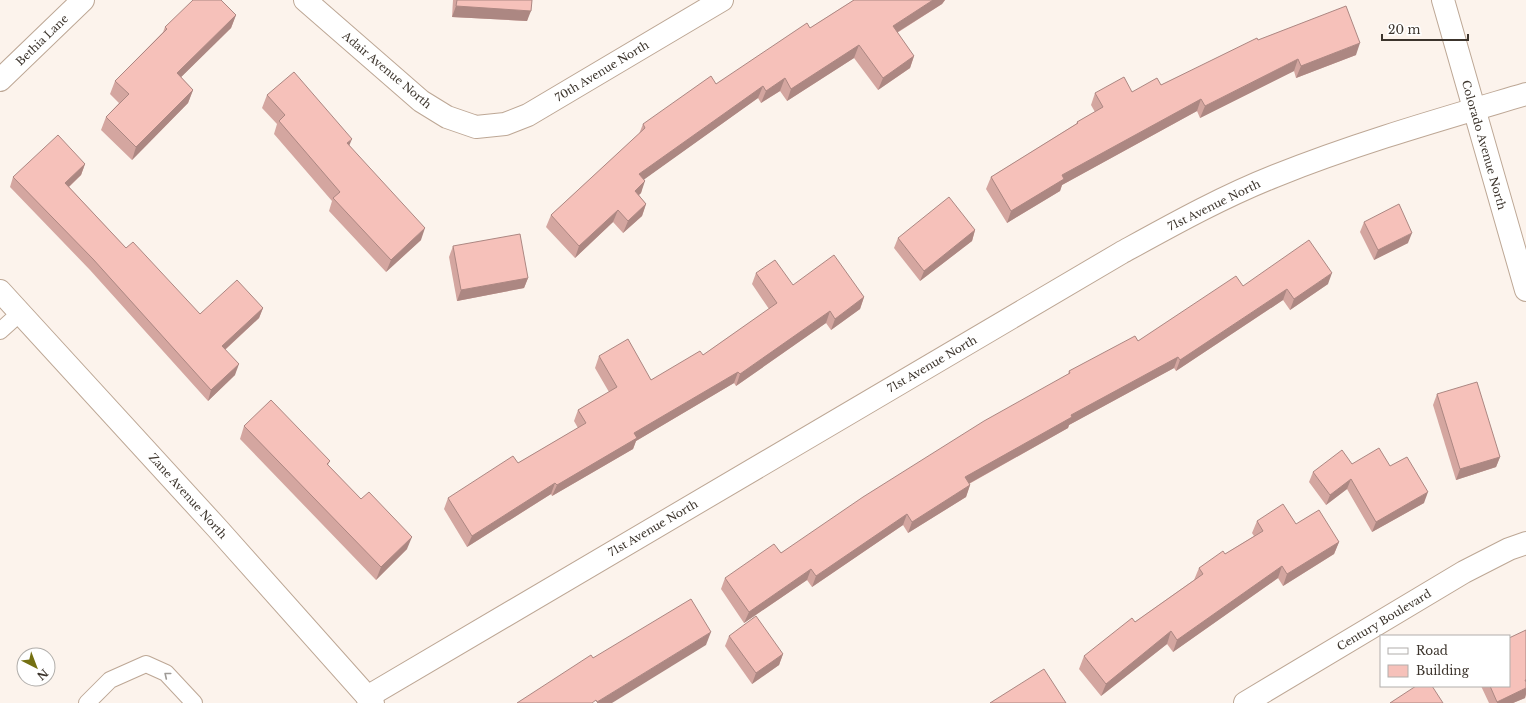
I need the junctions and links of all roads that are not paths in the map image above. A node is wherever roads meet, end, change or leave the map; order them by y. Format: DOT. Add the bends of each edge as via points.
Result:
graph roads {
  1 [pos="83,0"];
  2 [pos="305,0"];
  3 [pos="722,0"];
  4 [pos="1443,0"];
  5 [pos="0,80"];
  6 [pos="1526,94"];
  7 [pos="1474,109"];
  8 [pos="476,127"];
  9 [pos="1526,290"];
  10 [pos="0,292"];
  11 [pos="20,314"];
  12 [pos="0,331"];
  13 [pos="1526,543"];
  14 [pos="366,701"];
  15 [pos="87,703"];
  16 [pos="194,703"];
  17 [pos="1245,703"];
  1 -- 5 [label="street, Bethia Lane"];
  2 -- 8 [label="street, Adair Avenue North" via="421,101 447,117"];
  3 -- 8 [label="street, 70th Avenue North" via="528,115 505,124"];
  4 -- 7 [label="street, Colorado Avenue North"];
  6 -- 7 [label="street, 71st Avenue North"];
  7 -- 9 [label="street, Colorado Avenue North"];
  7 -- 14 [label="street, 71st Avenue North" via="1355,146 1275,176 1198,211 1114,257"];
  10 -- 11 [label="street, Zane Avenue North"];
  11 -- 12 [label="lane"];
  11 -- 14 [label="street, Zane Avenue North" via="218,528"];
  13 -- 17 [label="street, Century Boulevard" via="1464,572"];
  16 -- 15 [label="lane, one-way" via="166,673 146,664 110,680"];
}
